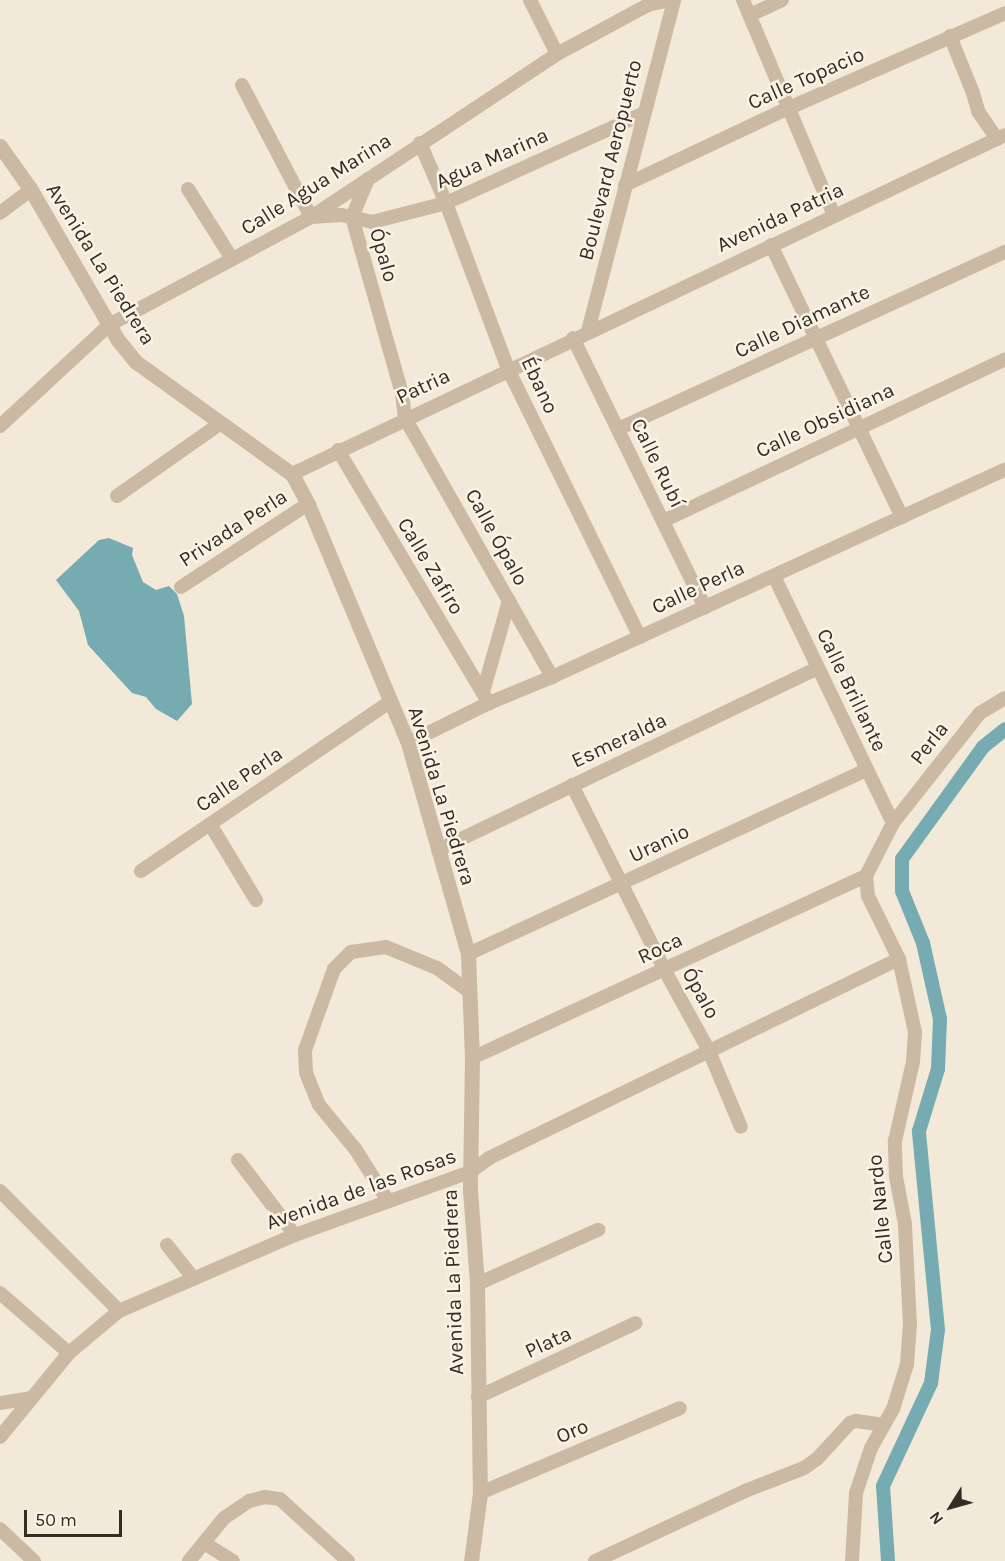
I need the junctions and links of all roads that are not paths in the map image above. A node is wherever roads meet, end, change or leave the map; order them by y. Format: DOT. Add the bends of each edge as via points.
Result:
graph roads {
  1 [pos="530,0"];
  2 [pos="669,0"];
  3 [pos="674,0"];
  4 [pos="743,0"];
  5 [pos="782,0"];
  6 [pos="647,3"];
  7 [pos="1005,13"];
  8 [pos="750,15"];
  9 [pos="950,36"];
  10 [pos="557,54"];
  11 [pos="242,85"];
  12 [pos="789,108"];
  13 [pos="644,112"];
  14 [pos="1001,137"];
  15 [pos="420,143"];
  16 [pos="0,146"];
  17 [pos="368,179"];
  18 [pos="625,185"];
  19 [pos="189,189"];
  20 [pos="31,190"];
  21 [pos="446,203"];
  22 [pos="0,213"];
  23 [pos="834,215"];
  24 [pos="311,217"];
  25 [pos="352,217"];
  26 [pos="771,244"];
  27 [pos="1005,252"];
  28 [pos="232,259"];
  29 [pos="109,325"];
  30 [pos="588,331"];
  31 [pos="815,337"];
  32 [pos="573,338"];
  33 [pos="1005,359"];
  34 [pos="508,369"];
  35 [pos="405,417"];
  36 [pos="221,423"];
  37 [pos="0,426"];
  38 [pos="857,427"];
  39 [pos="618,429"];
  40 [pos="338,450"];
  41 [pos="1005,470"];
  42 [pos="292,474"];
  43 [pos="117,496"];
  44 [pos="308,504"];
  45 [pos="902,517"];
  46 [pos="663,521"];
  47 [pos="774,576"];
  48 [pos="181,587"];
  49 [pos="509,601"];
  50 [pos="705,607"];
  51 [pos="640,637"];
  52 [pos="818,668"];
  53 [pos="552,677"];
  54 [pos="486,698"];
  55 [pos="1005,698"];
  56 [pos="390,701"];
  57 [pos="408,743"];
  58 [pos="867,770"];
  59 [pos="572,786"];
  60 [pos="893,823"];
  61 [pos="210,824"];
  62 [pos="438,849"];
  63 [pos="141,871"];
  64 [pos="866,876"];
  65 [pos="622,883"];
  66 [pos="256,900"];
  67 [pos="468,954"];
  68 [pos="899,959"];
  69 [pos="664,969"];
  70 [pos="469,991"];
  71 [pos="709,1051"];
  72 [pos="472,1058"];
  73 [pos="741,1127"];
  74 [pos="238,1160"];
  75 [pos="470,1172"];
  76 [pos="0,1191"];
  77 [pos="388,1201"];
  78 [pos="598,1230"];
  79 [pos="294,1234"];
  80 [pos="167,1245"];
  81 [pos="194,1279"];
  82 [pos="477,1284"];
  83 [pos="0,1293"];
  84 [pos="120,1311"];
  85 [pos="636,1323"];
  86 [pos="69,1353"];
  87 [pos="478,1397"];
  88 [pos="31,1398"];
  89 [pos="0,1403"];
  90 [pos="680,1408"];
  91 [pos="5,1419"];
  92 [pos="883,1425"];
  93 [pos="0,1437"];
  94 [pos="480,1493"];
  95 [pos="0,1529"];
  96 [pos="204,1543"];
  97 [pos="34,1561"];
  98 [pos="189,1561"];
  99 [pos="233,1561"];
  100 [pos="348,1561"];
  101 [pos="471,1561"];
  102 [pos="595,1561"];
  103 [pos="852,1561"];
  1 -- 10 [label="street"];
  2 -- 6 [label="street, Calle Agua Marina"];
  3 -- 13 [label="street, Boulevard Aeropuerto"];
  4 -- 8 [label="street"];
  5 -- 8 [label="street"];
  6 -- 10 [label="street, Calle Agua Marina"];
  7 -- 9 [label="street, Calle Topacio"];
  8 -- 12 [label="street"];
  9 -- 12 [label="street, Calle Topacio"];
  9 -- 14 [label="street" via="978,111"];
  10 -- 15 [label="street, Calle Agua Marina"];
  11 -- 24 [label="street"];
  12 -- 18 [label="street, Calle Topacio"];
  12 -- 23 [label="street"];
  13 -- 18 [label="street, Boulevard Aeropuerto"];
  13 -- 21 [label="street, Agua Marina"];
  14 -- 23 [label="street, Avenida Patria"];
  15 -- 17 [label="street, Calle Agua Marina"];
  15 -- 21 [label="street, Ébano"];
  16 -- 20 [label="street, Avenida La Piedrera"];
  17 -- 24 [label="street, Calle Agua Marina"];
  17 -- 25 [label="street"];
  18 -- 30 [label="street, Boulevard Aeropuerto"];
  19 -- 28 [label="street"];
  20 -- 22 [label="street"];
  20 -- 29 [label="street, Avenida La Piedrera"];
  21 -- 25 [label="street, Agua Marina" via="372,222"];
  21 -- 34 [label="street, Ébano"];
  23 -- 26 [label="street, Avenida Patria"];
  24 -- 25 [label="street, Ópalo"];
  24 -- 28 [label="street, Calle Agua Marina"];
  25 -- 35 [label="street, Ópalo"];
  26 -- 30 [label="street, Avenida Patria"];
  26 -- 31 [label="street"];
  27 -- 31 [label="street, Calle Diamante"];
  28 -- 29 [label="street, Calle Agua Marina"];
  29 -- 36 [label="street, Avenida La Piedrera" via="136,362"];
  29 -- 37 [label="street, Calle Agua Marina"];
  30 -- 32 [label="street, Avenida Patria"];
  31 -- 38 [label="street"];
  31 -- 39 [label="street, Calle Diamante"];
  32 -- 34 [label="street, Patria"];
  32 -- 39 [label="street, Calle Rubí"];
  33 -- 38 [label="street, Calle Obsidiana"];
  34 -- 35 [label="street, Patria"];
  34 -- 51 [label="street, Ébano"];
  35 -- 40 [label="street, Patria"];
  35 -- 49 [label="street, Calle Ópalo"];
  36 -- 42 [label="street, Avenida La Piedrera"];
  36 -- 43 [label="street"];
  38 -- 45 [label="street"];
  38 -- 46 [label="street, Calle Obsidiana"];
  39 -- 46 [label="street, Calle Rubí"];
  40 -- 42 [label="street, Patria"];
  40 -- 54 [label="street, Calle Zafiro"];
  41 -- 45 [label="street, Calle Perla"];
  42 -- 44 [label="street, Avenida La Piedrera"];
  44 -- 48 [label="street, Privada Perla"];
  44 -- 56 [label="street, Avenida La Piedrera"];
  45 -- 47 [label="street, Calle Perla"];
  46 -- 50 [label="street, Calle Rubí"];
  47 -- 50 [label="street, Calle Perla"];
  47 -- 52 [label="street, Calle Brillante"];
  49 -- 53 [label="street, Calle Ópalo"];
  49 -- 54 [label="street"];
  50 -- 51 [label="street, Calle Perla"];
  51 -- 53 [label="street, Calle Perla"];
  52 -- 58 [label="street, Calle Brillante"];
  52 -- 59 [label="street, Esmeralda"];
  53 -- 54 [label="street, Calle Perla"];
  54 -- 57 [label="street, Calle Perla"];
  55 -- 60 [label="street, Perla" via="980,713"];
  56 -- 57 [label="street, Avenida La Piedrera"];
  56 -- 61 [label="street, Calle Perla"];
  57 -- 62 [label="street, Avenida La Piedrera"];
  58 -- 60 [label="street, Calle Brillante"];
  58 -- 65 [label="street, Uranio"];
  59 -- 62 [label="street, Esmeralda"];
  59 -- 65 [label="street, Ópalo"];
  60 -- 64 [label="street"];
  61 -- 63 [label="street, Calle Perla"];
  61 -- 66 [label="street"];
  62 -- 67 [label="street, Avenida La Piedrera"];
  64 -- 68 [label="street, Calle Nardo" via="868,896"];
  64 -- 69 [label="street, Roca"];
  65 -- 67 [label="street, Uranio"];
  65 -- 69 [label="street, Ópalo"];
  67 -- 70 [label="street, Avenida La Piedrera"];
  68 -- 71 [label="street, Avenida de las Rosas"];
  68 -- 92 [label="street, Calle Nardo" via="915,1032 913,1062 895,1141 896,1177 905,1224 910,1324 907,1364 893,1409"];
  69 -- 71 [label="street, Ópalo"];
  69 -- 72 [label="street, Roca"];
  70 -- 72 [label="street, Avenida La Piedrera"];
  70 -- 77 [label="street" via="437,968 386,947 351,952 334,969 305,1050 306,1072 319,1105 357,1150"];
  71 -- 73 [label="street, Ópalo"];
  71 -- 75 [label="street, Avenida de las Rosas" via="489,1158"];
  72 -- 75 [label="street, Avenida La Piedrera"];
  74 -- 79 [label="street"];
  75 -- 77 [label="street, Avenida de las Rosas"];
  75 -- 82 [label="street, Avenida La Piedrera"];
  76 -- 84 [label="street"];
  77 -- 79 [label="street, Avenida de las Rosas"];
  78 -- 82 [label="street"];
  79 -- 81 [label="street, Avenida de las Rosas"];
  80 -- 81 [label="street"];
  81 -- 84 [label="street, Avenida de las Rosas"];
  82 -- 87 [label="street, Avenida La Piedrera"];
  83 -- 86 [label="street"];
  84 -- 86 [label="street, Avenida de las Rosas"];
  85 -- 87 [label="street, Plata"];
  86 -- 88 [label="street, Avenida de las Rosas"];
  87 -- 94 [label="street, Avenida La Piedrera"];
  88 -- 89 [label="street"];
  88 -- 91 [label="street, Avenida de las Rosas"];
  90 -- 94 [label="street, Oro"];
  91 -- 93 [label="street, Avenida de las Rosas"];
  92 -- 102 [label="street" via="850,1423 804,1468"];
  92 -- 103 [label="street, Calle Nardo" via="870,1448 856,1492"];
  94 -- 101 [label="street, Avenida La Piedrera"];
  95 -- 97 [label="street"];
  96 -- 98 [label="street"];
  96 -- 99 [label="street"];
  96 -- 100 [label="street" via="236,1508 257,1498 280,1499"];
}
